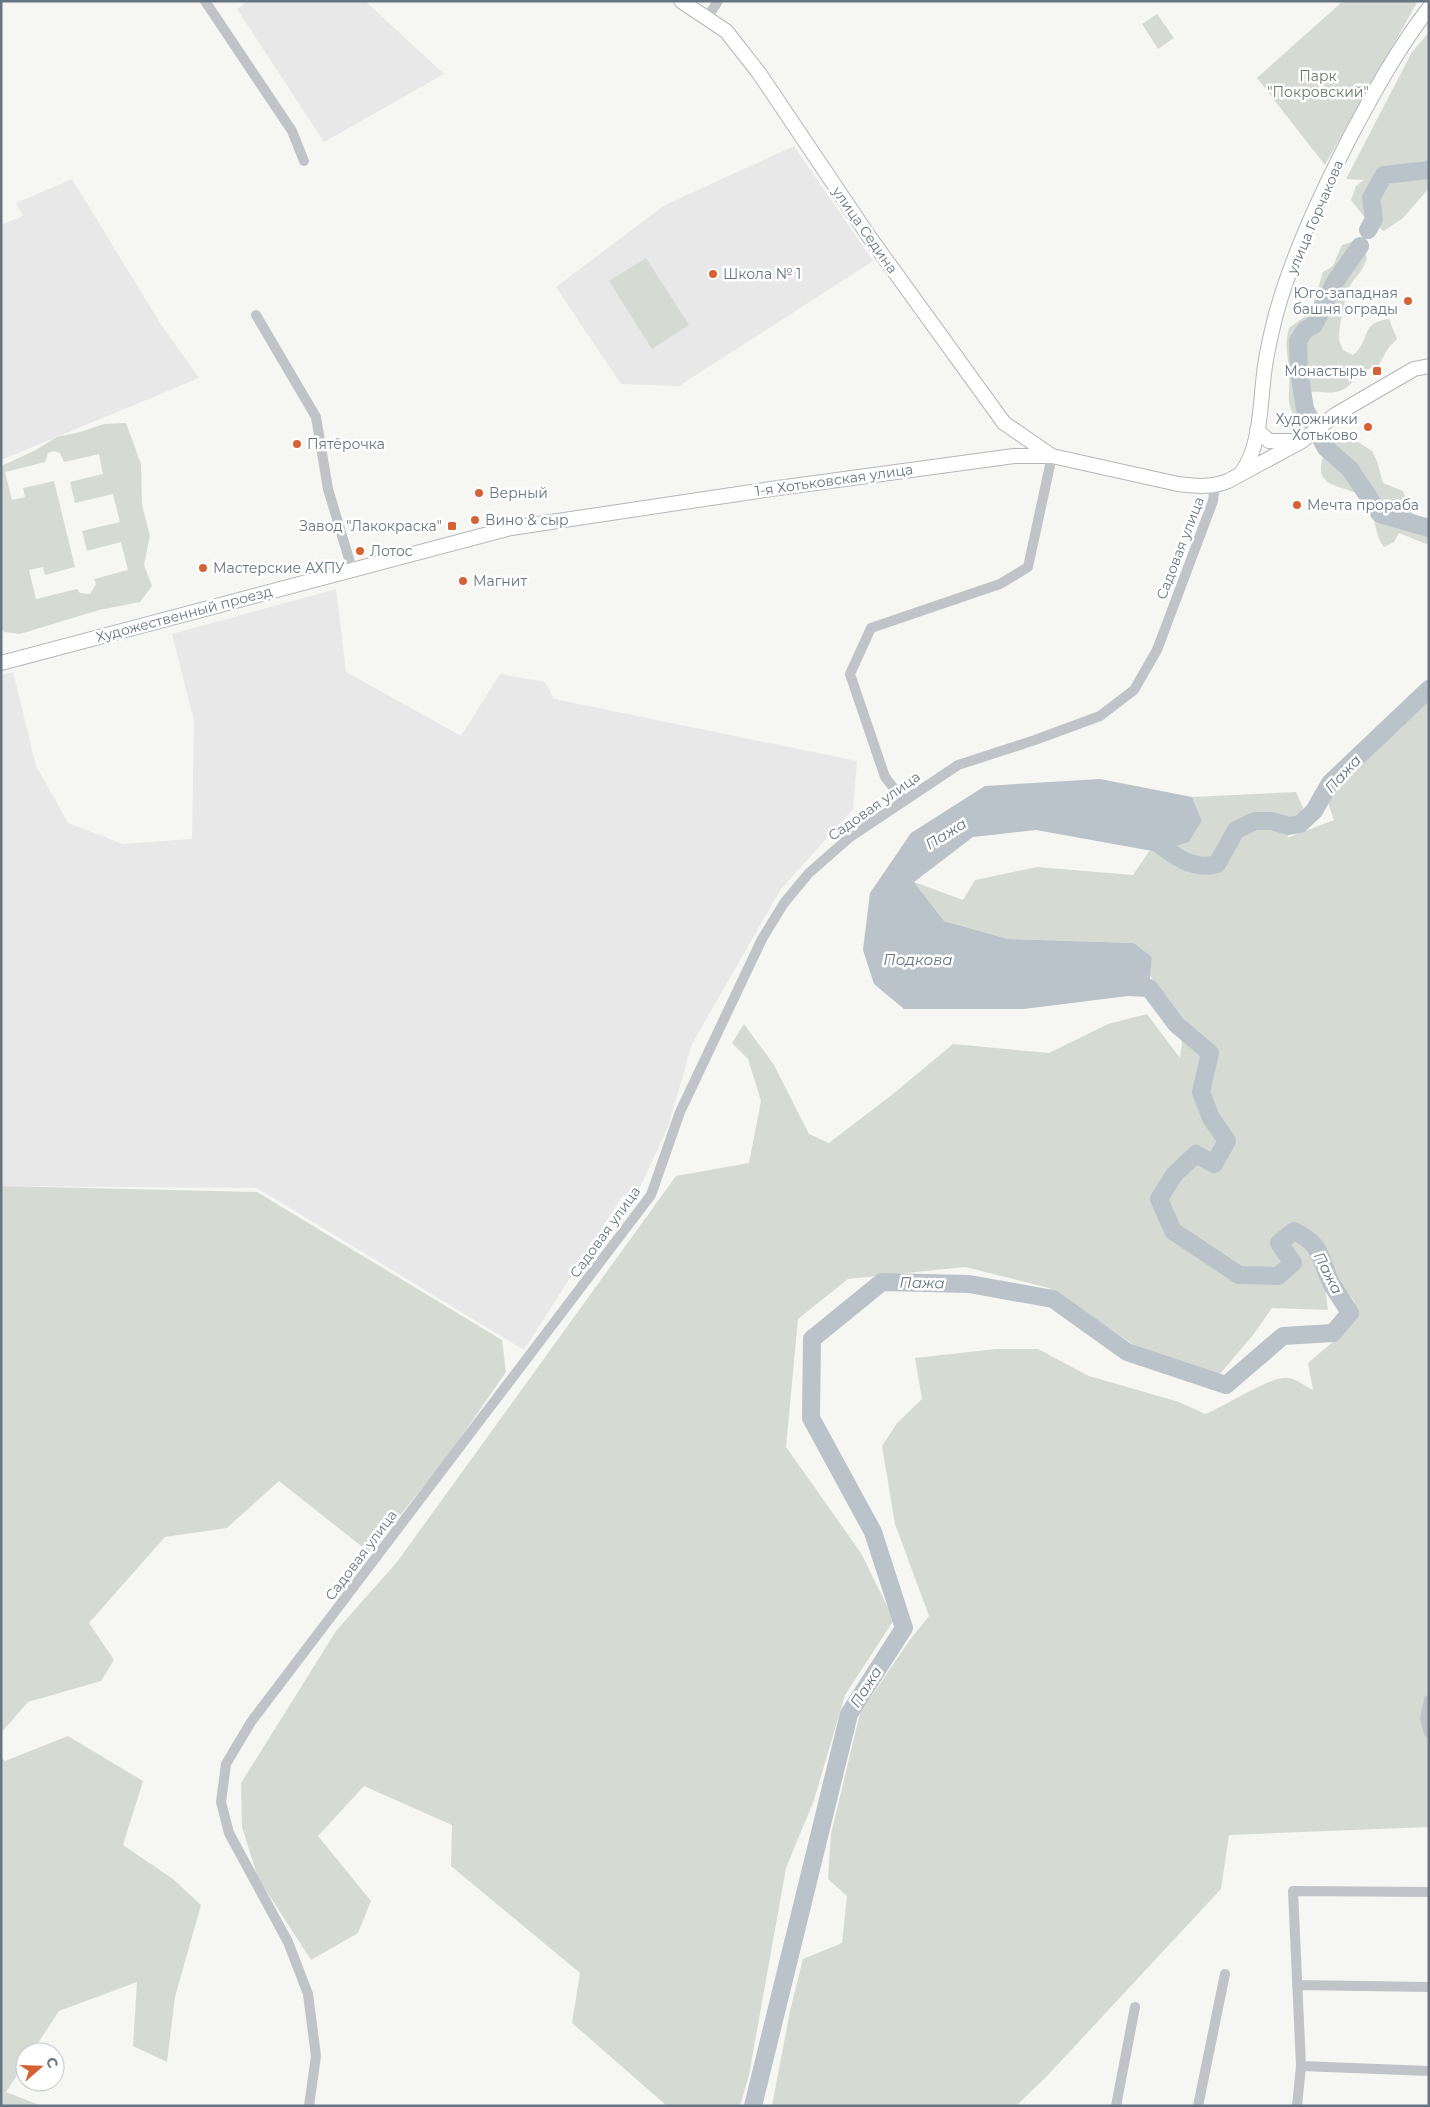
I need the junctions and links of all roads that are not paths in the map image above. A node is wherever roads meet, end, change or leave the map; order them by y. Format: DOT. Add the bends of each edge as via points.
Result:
graph roads {
  1 [pos="205,1"];
  2 [pos="682,1"];
  3 [pos="718,1"];
  4 [pos="1429,8"];
  5 [pos="707,18"];
  6 [pos="304,161"];
  7 [pos="256,315"];
  8 [pos="1429,366"];
  9 [pos="1256,430"];
  10 [pos="1302,441"];
  11 [pos="1052,456"];
  12 [pos="1242,473"];
  13 [pos="1215,485"];
  14 [pos="425,550"];
  15 [pos="352,569"];
  16 [pos="1,663"];
  17 [pos="904,801"];
  18 [pos="1429,1700"];
  19 [pos="1429,1733"];
  20 [pos="1429,1892"];
  21 [pos="1225,1974"];
  22 [pos="1297,1985"];
  23 [pos="1429,1988"];
  24 [pos="1135,2007"];
  25 [pos="1301,2066"];
  26 [pos="1429,2071"];
  27 [pos="309,2106"];
  28 [pos="1116,2106"];
  29 [pos="1198,2106"];
  30 [pos="1297,2106"];
  1 -- 6 [label="street" via="292,131"];
  2 -- 5 [label="main road, улица Седина"];
  3 -- 5 [label="street"];
  4 -- 9 [label="main road, улица Горчакова" via="1408,36 1367,106 1313,213 1276,314"];
  5 -- 11 [label="main road, улица Седина" via="726,31 760,73 868,235 1004,423"];
  7 -- 15 [label="street" via="316,417 328,489"];
  8 -- 10 [label="main road, 1-я Хотьковская улица" via="1414,370 1335,415"];
  9 -- 10 [label="main road" via="1269,441"];
  9 -- 12 [label="main road, улица Горчакова" via="1250,459"];
  10 -- 12 [label="main road, 1-я Хотьковская улица"];
  11 -- 13 [label="main road, 1-я Хотьковская улица" via="1178,484"];
  11 -- 14 [label="main road, 1-я Хотьковская улица" via="1014,456 540,522"];
  11 -- 17 [label="street" via="1028,567 1000,584 871,628 850,674 885,777"];
  12 -- 13 [label="main road, 1-я Хотьковская улица"];
  13 -- 17 [label="street, Садовая улица" via="1213,501 1157,650 1134,690 1095,718 958,765"];
  14 -- 15 [label="main road, Художественный проезд"];
  15 -- 16 [label="main road, Художественный проезд"];
  17 -- 27 [label="street, Садовая улица" via="850,837 809,873 784,903 762,939 680,1112 651,1195 250,1722 226,1764 221,1802 229,1833 288,1942 308,1994 316,2056"];
  18 -- 19 [label="street" via="1425,1719"];
  20 -- 22 [label="street" via="1293,1891"];
  21 -- 29 [label="street"];
  22 -- 23 [label="street"];
  22 -- 25 [label="street"];
  24 -- 28 [label="street"];
  25 -- 26 [label="street"];
  25 -- 30 [label="street"];
}
